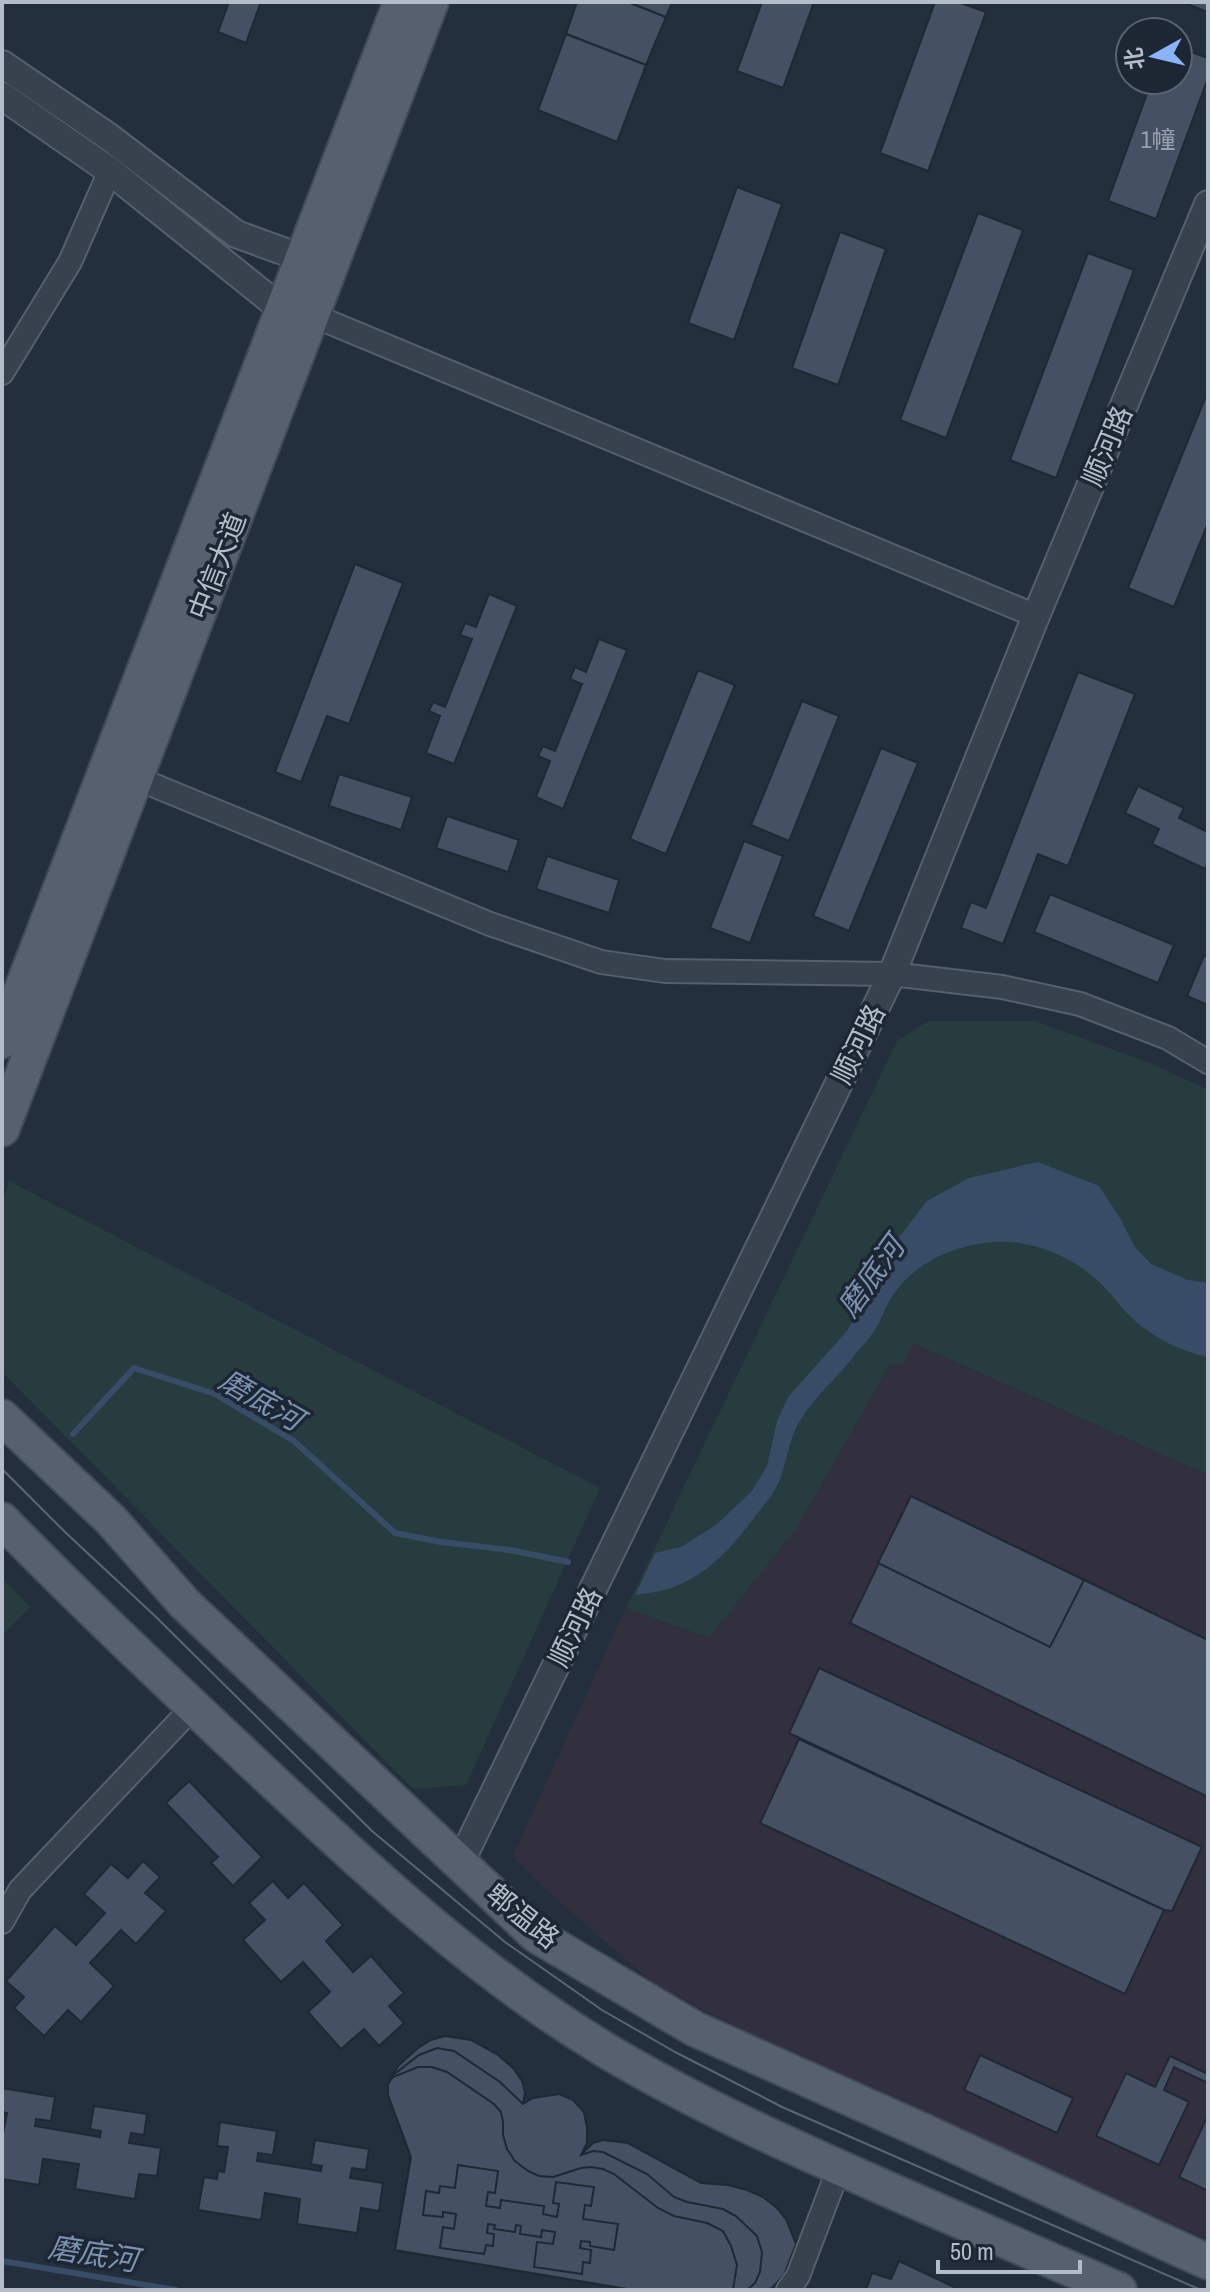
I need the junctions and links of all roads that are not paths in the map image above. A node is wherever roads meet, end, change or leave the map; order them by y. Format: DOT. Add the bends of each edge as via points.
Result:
graph roads {
  1 [pos="401,2"];
  2 [pos="431,2"];
  3 [pos="2,64"];
  4 [pos="2,96"];
  5 [pos="110,171"];
  6 [pos="1208,204"];
  7 [pos="302,258"];
  8 [pos="298,313"];
  9 [pos="2,373"];
  10 [pos="1036,616"];
  11 [pos="136,778"];
  12 [pos="892,974"];
  13 [pos="2,1041"];
  14 [pos="1208,1062"];
  15 [pos="2,1129"];
  16 [pos="2,1417"];
  17 [pos="2,1520"];
  18 [pos="193,1707"];
  19 [pos="460,1863"];
  20 [pos="2,1922"];
  21 [pos="839,2168"];
  22 [pos="1208,2262"];
  23 [pos="788,2290"];
  24 [pos="1119,2290"];
  1 -- 7 [label="main road, 中信大道"];
  2 -- 8 [label="main road, 中信大道"];
  3 -- 7 [label="street" via="236,234"];
  4 -- 5 [label="street"];
  5 -- 8 [label="street"];
  5 -- 9 [label="street" via="70,262"];
  6 -- 10 [label="street, 顺河路"];
  7 -- 8 [label="main road, 中信大道"];
  8 -- 10 [label="street"];
  8 -- 11 [label="main road, 中信大道"];
  8 -- 13 [label="main road, 中信大道"];
  10 -- 12 [label="street, 顺河路"];
  11 -- 12 [label="street" via="490,924 601,962 665,971"];
  11 -- 15 [label="main road, 中信大道"];
  12 -- 14 [label="street" via="1002,987 1080,1004 1168,1038"];
  12 -- 19 [label="street, 顺河路"];
  16 -- 19 [label="main road, 郫温路" via="111,1520 185,1604"];
  17 -- 18 [label="main road"];
  18 -- 20 [label="street" via="20,1890"];
  18 -- 21 [label="main road" via="435,1929 506,1985 691,2099"];
  19 -- 22 [label="main road, 郫温路" via="536,1935 695,2029"];
  21 -- 23 [label="street"];
  21 -- 24 [label="main road"];
}
